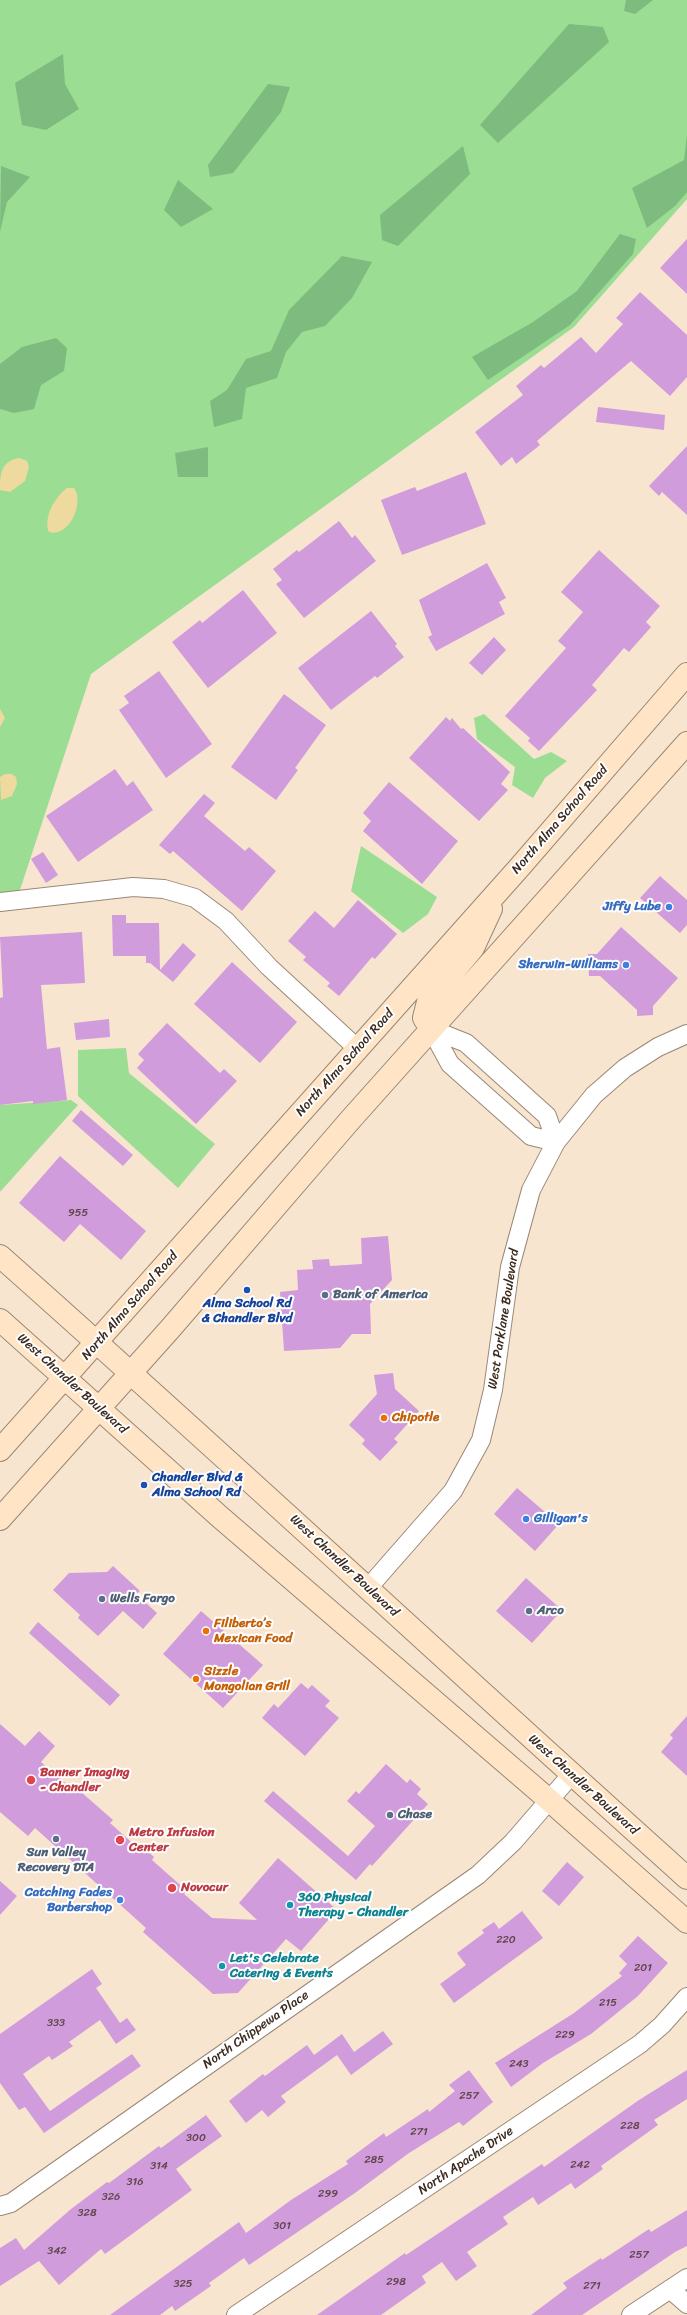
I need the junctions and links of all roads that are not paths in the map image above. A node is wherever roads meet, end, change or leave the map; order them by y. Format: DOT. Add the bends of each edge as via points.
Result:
graph roads {
  1 [pos="687,674"];
  2 [pos="687,743"];
  3 [pos="501,888"];
  4 [pos="0,902"];
  5 [pos="431,1029"];
  6 [pos="687,1034"];
  7 [pos="358,1049"];
  8 [pos="556,1142"];
  9 [pos="0,1256"];
  10 [pos="0,1320"];
  11 [pos="98,1343"];
  12 [pos="131,1373"];
  13 [pos="66,1378"];
  14 [pos="99,1408"];
  15 [pos="0,1450"];
  16 [pos="0,1519"];
  17 [pos="368,1588"];
  18 [pos="571,1775"];
  19 [pos="549,1800"];
  20 [pos="687,1878"];
  21 [pos="687,1922"];
  22 [pos="687,1997"];
  23 [pos="0,2206"];
  24 [pos="687,2278"];
  25 [pos="670,2289"];
  26 [pos="687,2304"];
  27 [pos="236,2315"];
  28 [pos="631,2315"];
  1 -- 3 [label="main road, North Alma School Road"];
  2 -- 5 [label="main road"];
  3 -- 5 [label="main road" via="473,948 428,1002 424,1018"];
  3 -- 7 [label="main road, North Alma School Road"];
  4 -- 7 [label="street" via="133,887 164,889 195,898 226,921 260,958"];
  5 -- 8 [label="street" via="450,1064 531,1136"];
  5 -- 8 [label="street" via="466,1043 547,1116"];
  5 -- 12 [label="main road"];
  6 -- 8 [label="street, West Parklane Boulevard" via="625,1068 594,1095"];
  7 -- 11 [label="main road, North Alma School Road"];
  8 -- 17 [label="street, West Parklane Boulevard" via="531,1190 510,1267 493,1390 481,1440 453,1492"];
  9 -- 11 [label="main road, West Chandler Boulevard"];
  10 -- 13 [label="main road, West Chandler Boulevard"];
  11 -- 12 [label="main road, West Chandler Boulevard"];
  11 -- 13 [label="main road, North Alma School Road"];
  12 -- 14 [label="main road"];
  12 -- 17 [label="main road, West Chandler Boulevard"];
  13 -- 14 [label="main road, West Chandler Boulevard"];
  13 -- 15 [label="main road, North Alma School Road"];
  14 -- 16 [label="main road"];
  14 -- 19 [label="main road, West Chandler Boulevard" via="220,1517"];
  17 -- 18 [label="main road, West Chandler Boulevard"];
  18 -- 19 [label="street, North Chippewa Place"];
  18 -- 20 [label="main road, West Chandler Boulevard"];
  19 -- 21 [label="main road, West Chandler Boulevard"];
  19 -- 23 [label="street, North Chippewa Place" via="513,1842 478,1875 11,2203"];
  22 -- 27 [label="street, North Apache Drive" via="662,2025 640,2044"];
  24 -- 25 [label="street"];
  25 -- 26 [label="street"];
  25 -- 28 [label="street"];
}
